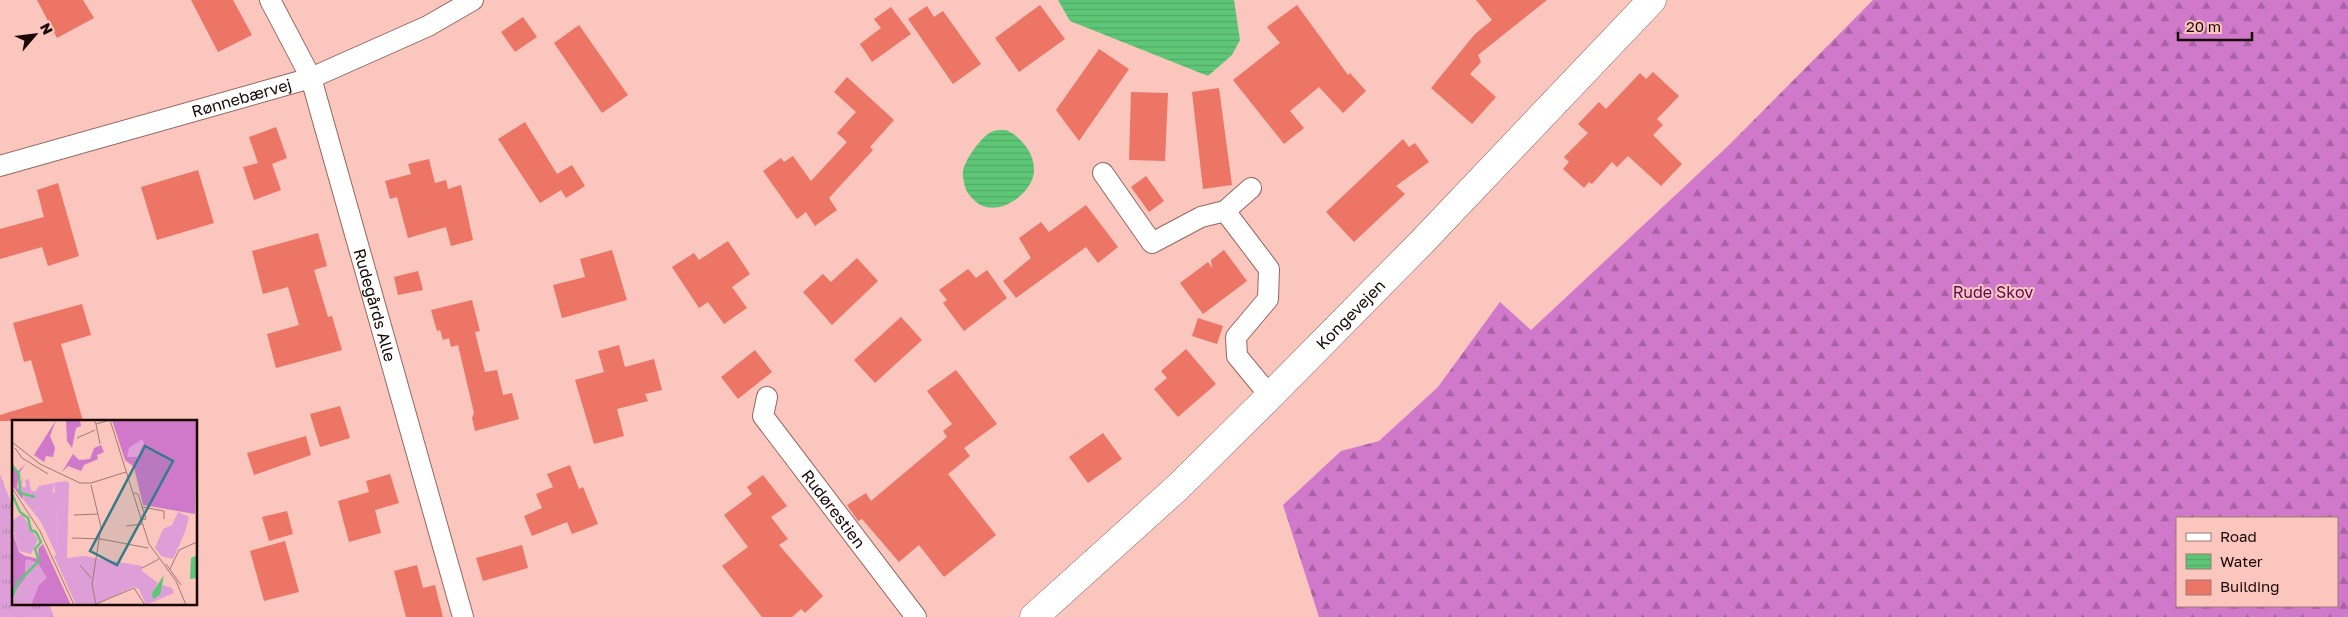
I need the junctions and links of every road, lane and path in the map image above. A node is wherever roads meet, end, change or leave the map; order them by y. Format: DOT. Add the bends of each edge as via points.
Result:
graph roads {
  1 [pos="270,0"];
  2 [pos="473,0"];
  3 [pos="1652,0"];
  4 [pos="311,78"];
  5 [pos="0,166"];
  6 [pos="1103,173"];
  7 [pos="1251,188"];
  8 [pos="1225,212"];
  9 [pos="1270,396"];
  10 [pos="767,397"];
  11 [pos="463,617"];
  12 [pos="916,617"];
  13 [pos="1034,617"];
  1 -- 4 [label="street, Rudegårds Alle"];
  2 -- 4 [label="street, Rønnebærvej" via="428,26"];
  3 -- 9 [label="main road, Kongevejen"];
  4 -- 5 [label="street, Rønnebærvej"];
  4 -- 11 [label="street, Rudegårds Alle"];
  6 -- 8 [label="street" via="1152,243 1201,216"];
  7 -- 8 [label="street"];
  8 -- 9 [label="street" via="1268,269 1268,299 1236,337 1237,356"];
  9 -- 13 [label="main road, Kongevejen" via="1178,487"];
  10 -- 12 [label="street, Rudørestien" via="763,416"];
}
